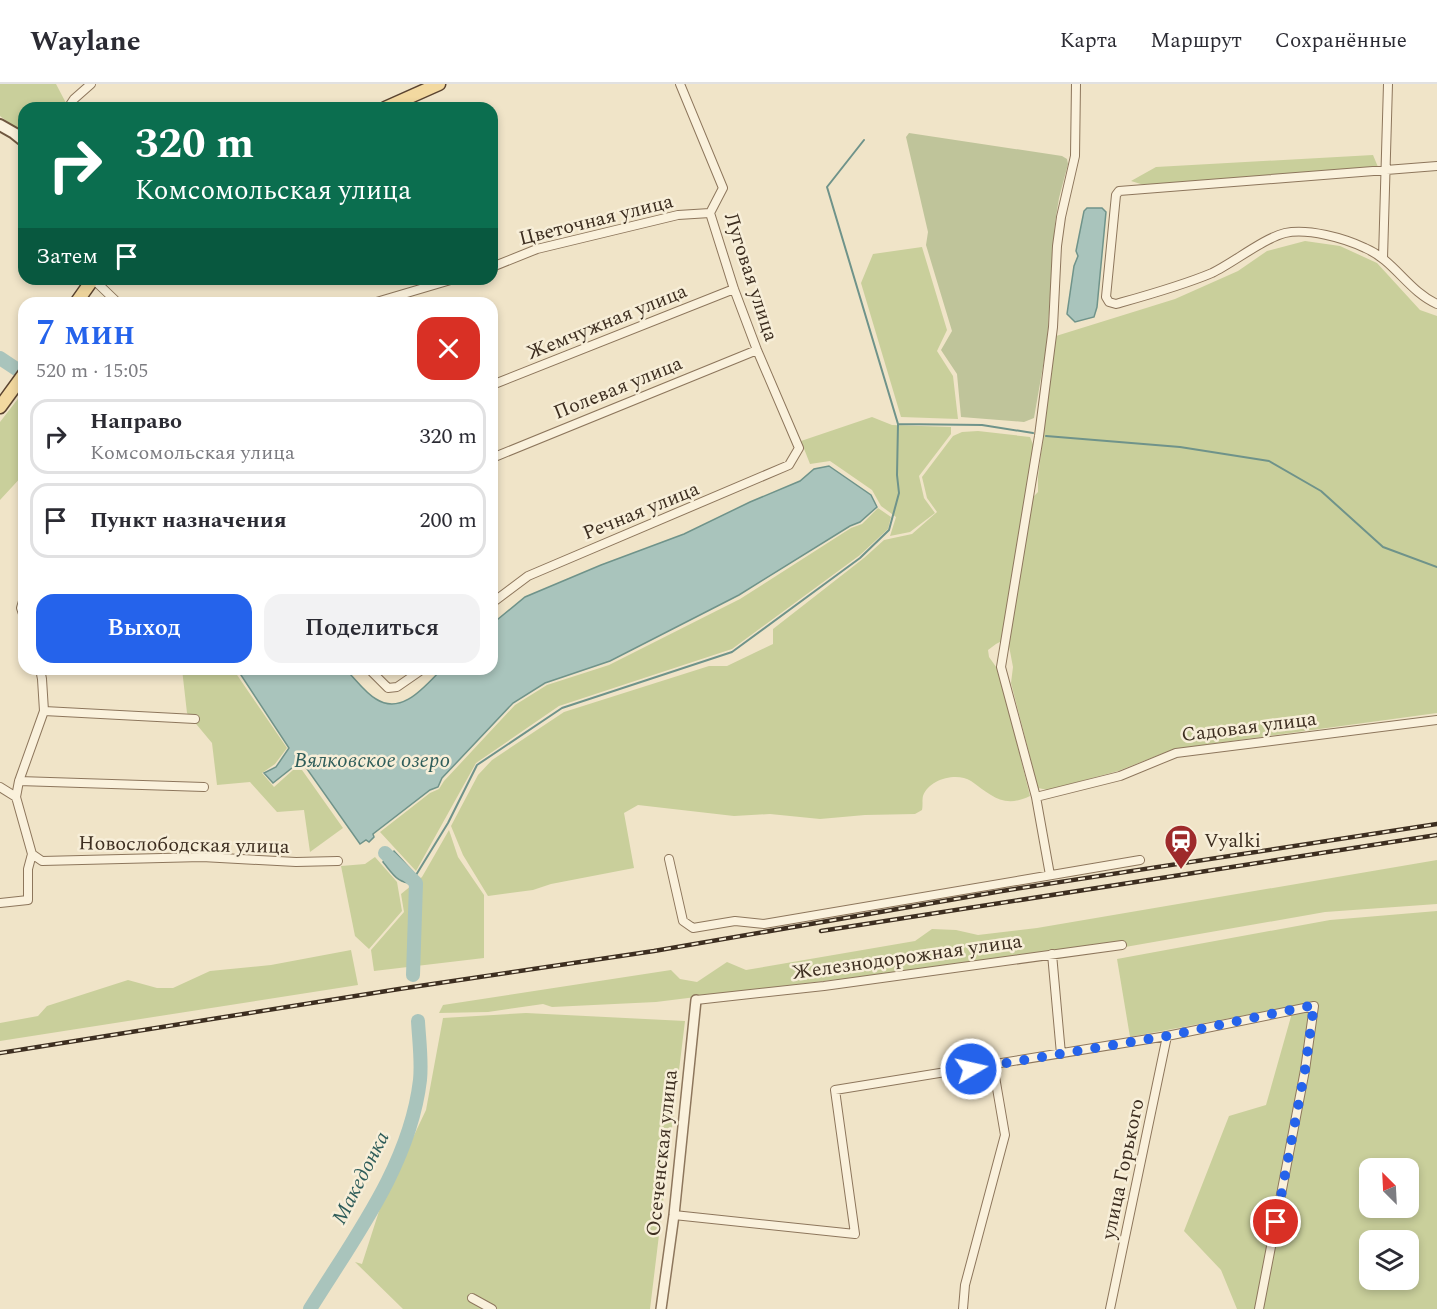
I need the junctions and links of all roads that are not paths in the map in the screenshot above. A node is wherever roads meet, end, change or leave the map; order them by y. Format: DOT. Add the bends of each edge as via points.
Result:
graph roads {
  1 [pos="91,84"];
  2 [pos="439,84"];
  3 [pos="680,84"];
  4 [pos="1076,84"];
  5 [pos="1388,84"];
  6 [pos="72,102"];
  7 [pos="398,102"];
  8 [pos="0,125"];
  9 [pos="18,136"];
  10 [pos="1437,166"];
  11 [pos="1385,169"];
  12 [pos="710,213"];
  13 [pos="1383,258"];
  14 [pos="498,265"];
  15 [pos="99,285"];
  16 [pos="434,285"];
  17 [pos="734,289"];
  18 [pos="112,297"];
  19 [pos="393,297"];
  20 [pos="1437,304"];
  21 [pos="757,350"];
  22 [pos="18,382"];
  23 [pos="498,383"];
  24 [pos="0,407"];
  25 [pos="799,448"];
  26 [pos="498,456"];
  27 [pos="498,598"];
  28 [pos="41,675"];
  29 [pos="375,675"];
  30 [pos="414,675"];
  31 [pos="44,711"];
  32 [pos="195,719"];
  33 [pos="1437,720"];
  34 [pos="19,781"];
  35 [pos="0,787"];
  36 [pos="204,787"];
  37 [pos="16,796"];
  38 [pos="1036,797"];
  39 [pos="32,854"];
  40 [pos="669,859"];
  41 [pos="1140,860"];
  42 [pos="338,861"];
  43 [pos="1050,875"];
  44 [pos="0,903"];
  45 [pos="1122,945"];
  46 [pos="1052,954"];
  47 [pos="696,1000"];
  48 [pos="1167,1036"];
  49 [pos="1061,1054"];
  50 [pos="993,1065"];
  51 [pos="674,1215"];
  52 [pos="472,1298"];
  53 [pos="492,1309"];
  54 [pos="661,1309"];
  55 [pos="963,1309"];
  56 [pos="1110,1309"];
  57 [pos="1259,1309"];
  1 -- 6 [label="street"];
  2 -- 7 [label="main road"];
  3 -- 12 [label="street, Луговая улица" via="723,188"];
  4 -- 38 [label="street" via="1075,156 1057,246 1039,436 1001,667"];
  5 -- 11 [label="street"];
  8 -- 9 [label="main road"];
  10 -- 11 [label="street"];
  11 -- 13 [label="street"];
  11 -- 13 [label="street" via="1119,191 1106,297 1116,304 1172,288 1213,272 1284,233 1339,237"];
  12 -- 14 [label="street, Цветочная улица" via="678,215 537,249"];
  12 -- 17 [label="street, Луговая улица"];
  13 -- 20 [label="street" via="1410,286"];
  15 -- 18 [label="street"];
  16 -- 19 [label="street"];
  17 -- 21 [label="street, Луговая улица"];
  17 -- 23 [label="street, Жемчужная улица"];
  21 -- 25 [label="street, Луговая улица"];
  21 -- 26 [label="street, Полевая улица"];
  22 -- 24 [label="main road"];
  25 -- 27 [label="street, Речная улица" via="789,465 528,576"];
  28 -- 31 [label="street"];
  29 -- 30 [label="street" via="388,688 397,687"];
  31 -- 32 [label="street"];
  31 -- 34 [label="street"];
  33 -- 38 [label="street, Садовая улица" via="1176,753 1120,776"];
  34 -- 36 [label="street"];
  34 -- 37 [label="street"];
  35 -- 37 [label="street"];
  37 -- 39 [label="street"];
  38 -- 43 [label="street"];
  39 -- 42 [label="street, Новослободская улица" via="42,861 202,857"];
  39 -- 44 [label="street" via="28,900"];
  40 -- 43 [label="street" via="683,921 693,928 735,921 764,924"];
  41 -- 43 [label="street"];
  45 -- 46 [label="street, Железнодорожная улица"];
  46 -- 47 [label="street, Железнодорожная улица"];
  46 -- 49 [label="street"];
  47 -- 51 [label="street, Осеченская улица"];
  48 -- 49 [label="street"];
  48 -- 56 [label="street, улица Горького"];
  48 -- 57 [label="street" via="1314,1005"];
  49 -- 50 [label="street"];
  50 -- 51 [label="street" via="835,1090 855,1234"];
  50 -- 55 [label="street" via="1005,1135 965,1285"];
  51 -- 54 [label="street, Осеченская улица"];
  52 -- 53 [label="street"];
}
